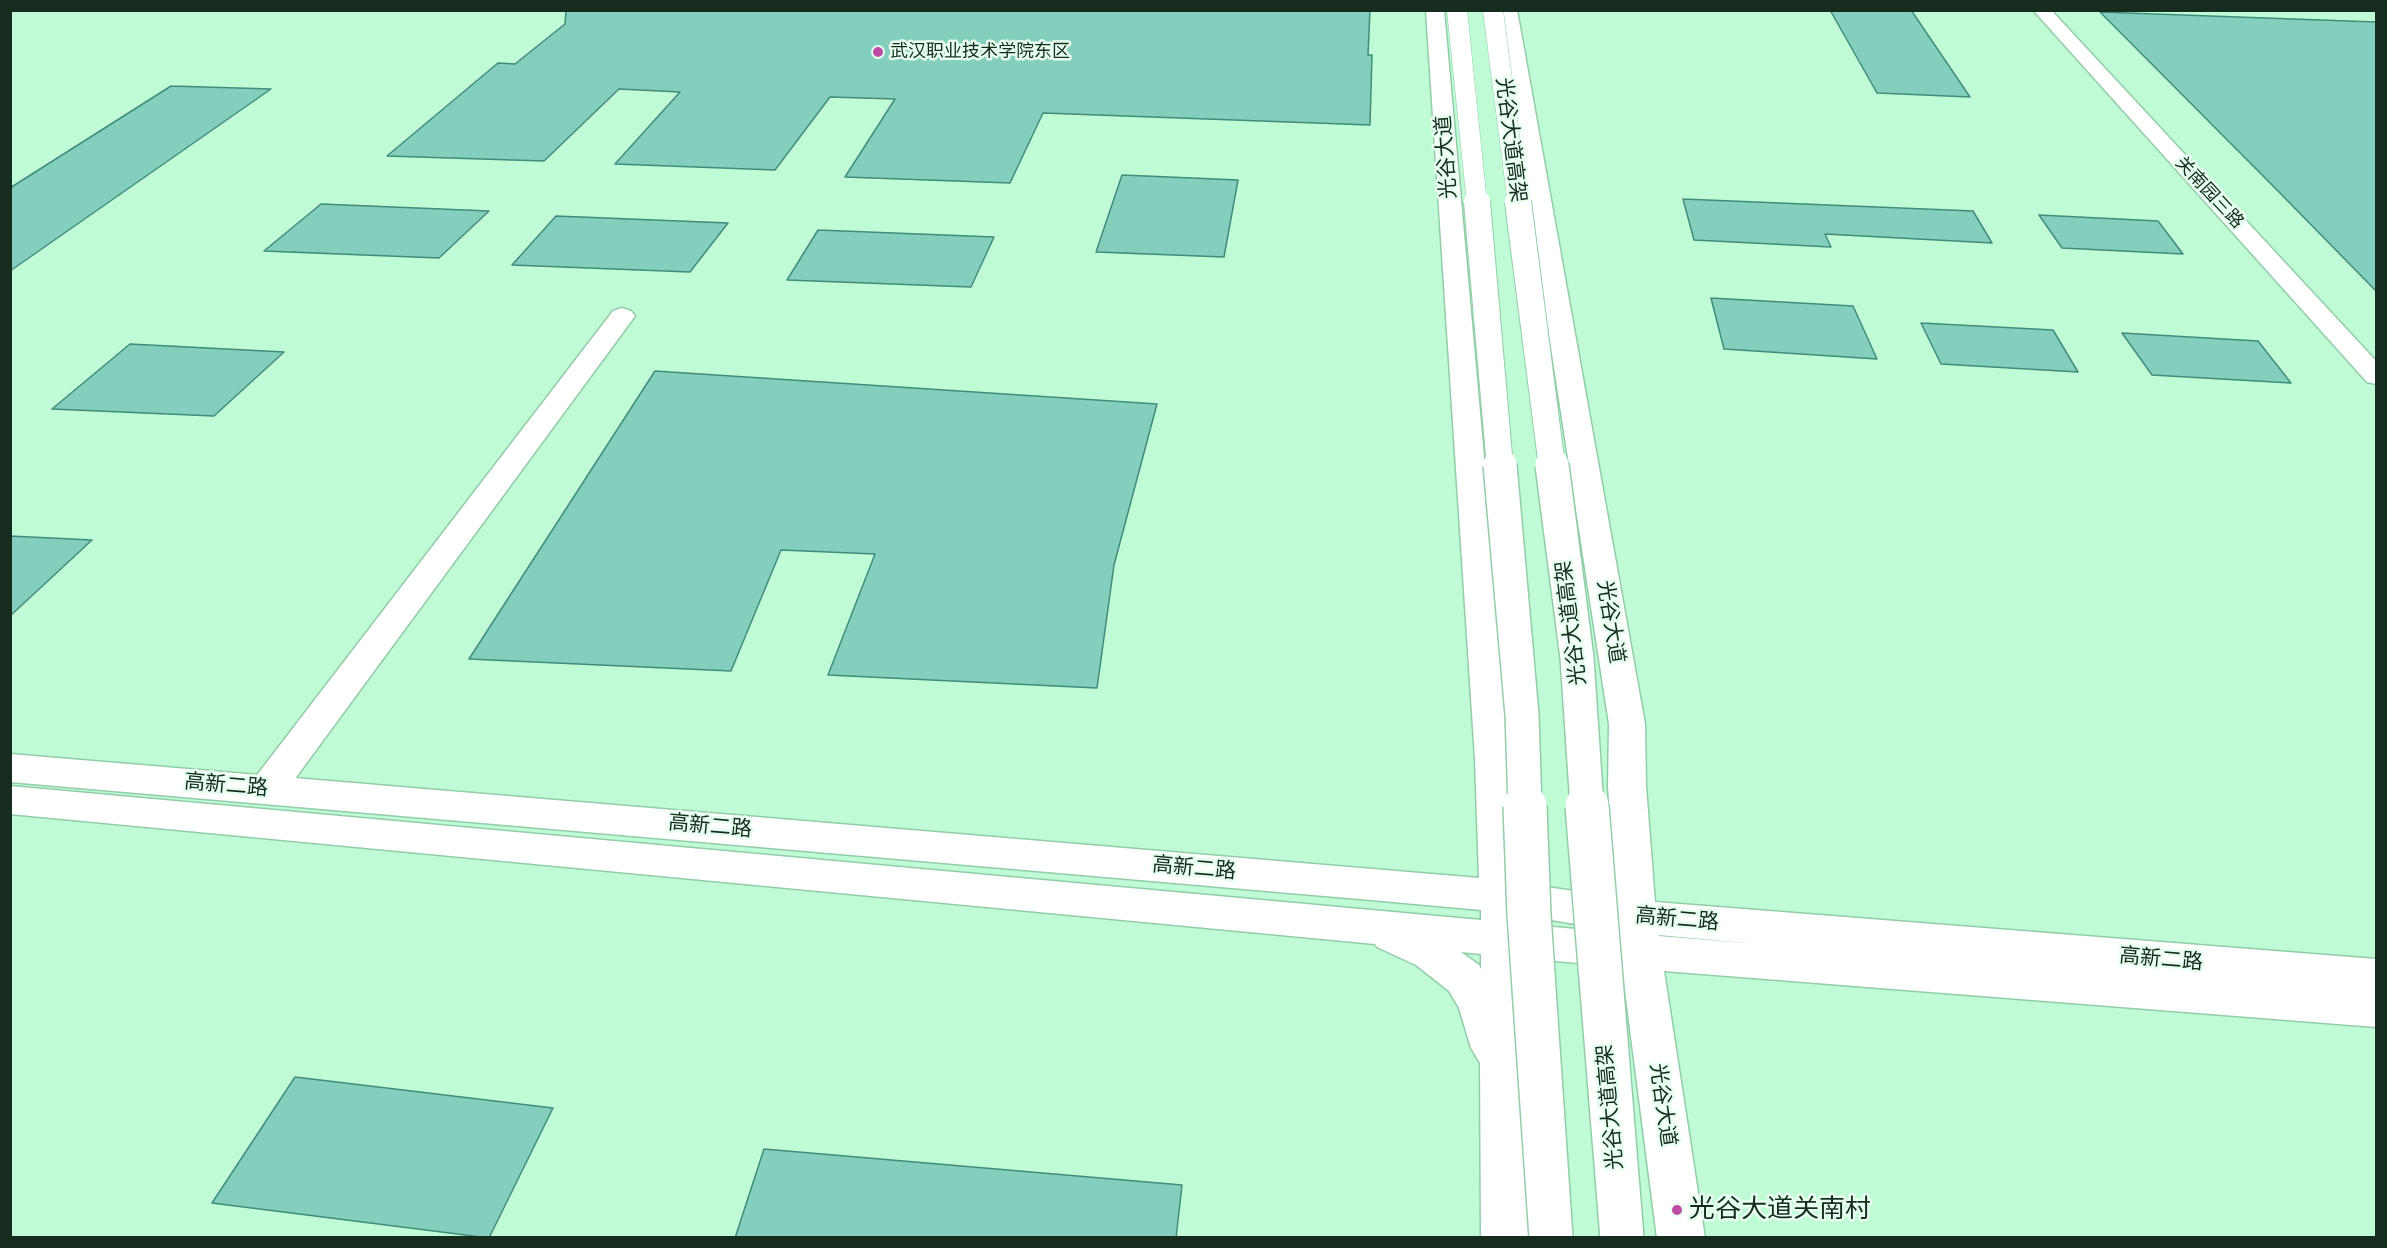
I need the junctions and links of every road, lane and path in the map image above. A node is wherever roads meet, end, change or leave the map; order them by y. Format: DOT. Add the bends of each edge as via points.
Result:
graph roads {
  1 [pos="1436,10"];
  2 [pos="1457,10"];
  3 [pos="1493,10"];
  4 [pos="1508,10"];
  5 [pos="2041,10"];
  6 [pos="622,316"];
  7 [pos="2376,376"];
  8 [pos="10,768"];
  9 [pos="267,789"];
  10 [pos="10,800"];
  11 [pos="1500,896"];
  12 [pos="1367,925"];
  13 [pos="1638,935"];
  14 [pos="1502,938"];
  15 [pos="2376,977"];
  16 [pos="2376,1009"];
  17 [pos="1502,1110"];
  18 [pos="1505,1238"];
  19 [pos="1551,1238"];
  20 [pos="1622,1238"];
  21 [pos="1681,1238"];
  1 -- 11 [label="main road, 光谷大道"];
  2 -- 19 [label="main road, 光谷大道高架, bridge" via="1522,715 1529,915"];
  3 -- 20 [label="main road, 光谷大道高架, bridge" via="1577,658"];
  4 -- 13 [label="main road, 光谷大道" via="1627,724 1627,786"];
  5 -- 7 [label="main road, 关南园三路"];
  6 -- 9 [label="main road"];
  8 -- 9 [label="main road, 高新二路"];
  9 -- 11 [label="main road, 高新二路"];
  10 -- 12 [label="main road, 高新二路"];
  11 -- 13 [label="main road, 高新二路"];
  11 -- 14 [label="main road, 光谷大道"];
  12 -- 14 [label="main road, 高新二路"];
  12 -- 17 [label="main road" via="1431,953 1464,978 1479,1005 1494,1052"];
  13 -- 14 [label="main road, 高新二路"];
  13 -- 15 [label="main road, 高新二路"];
  13 -- 16 [label="main road, 高新二路"];
  13 -- 21 [label="main road, 光谷大道"];
  14 -- 17 [label="main road, 光谷大道"];
  17 -- 18 [label="main road, 光谷大道"];
}
